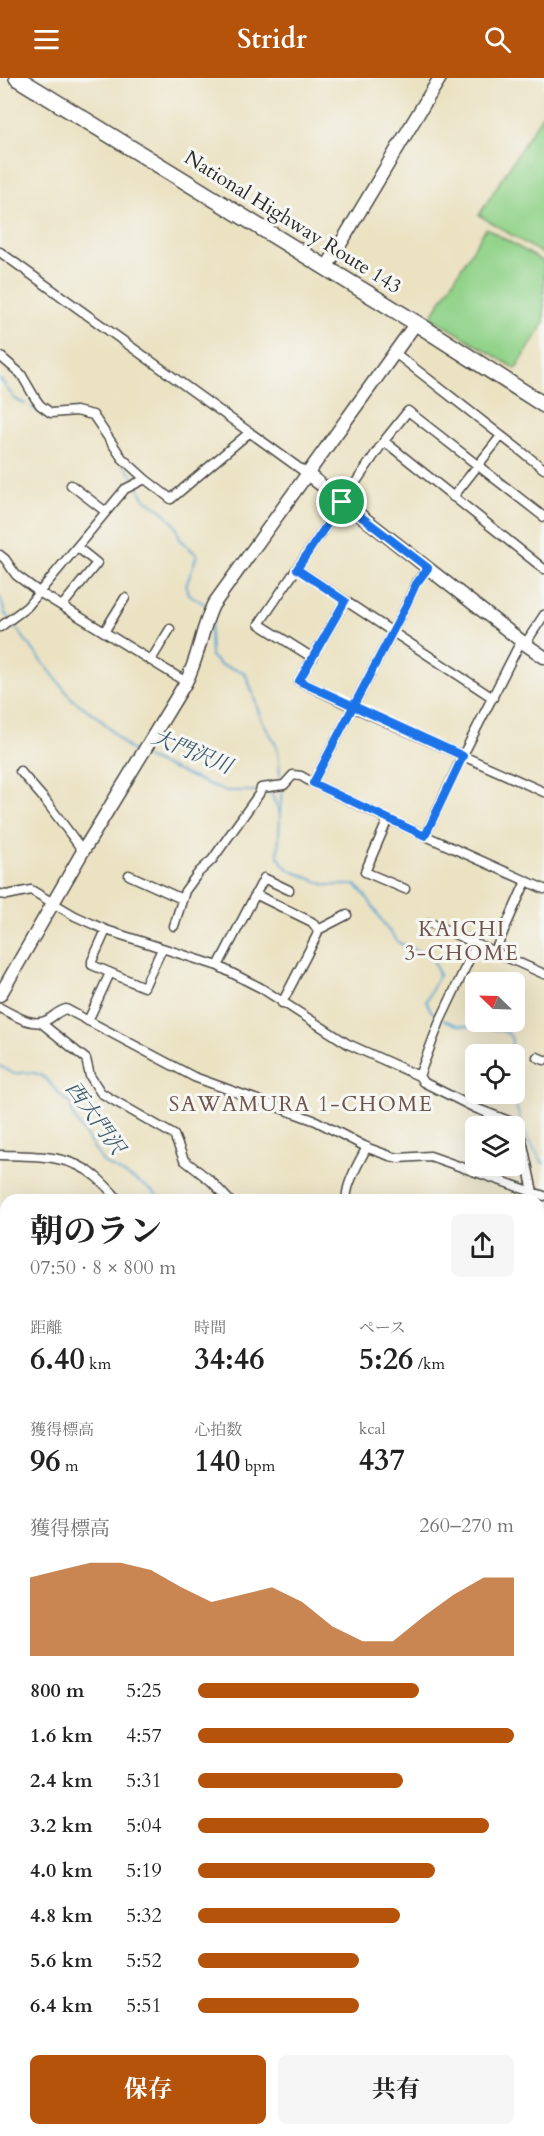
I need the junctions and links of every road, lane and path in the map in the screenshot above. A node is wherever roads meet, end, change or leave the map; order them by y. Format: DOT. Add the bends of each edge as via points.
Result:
graph roads {
  1 [pos="17,78"];
  2 [pos="440,78"];
  3 [pos="0,252"];
  4 [pos="326,268"];
  5 [pos="416,323"];
  6 [pos="395,353"];
  7 [pos="0,356"];
  8 [pos="544,405"];
  9 [pos="250,432"];
  10 [pos="501,436"];
  11 [pos="384,441"];
  12 [pos="478,465"];
  13 [pos="544,469"];
  14 [pos="306,473"];
  15 [pos="145,480"];
  16 [pos="71,485"];
  17 [pos="453,497"];
  18 [pos="342,502"];
  19 [pos="106,512"];
  20 [pos="544,517"];
  21 [pos="77,547"];
  22 [pos="0,555"];
  23 [pos="428,568"];
  24 [pos="297,569"];
  25 [pos="544,569"];
  26 [pos="39,592"];
  27 [pos="125,598"];
  28 [pos="345,601"];
  29 [pos="62,606"];
  30 [pos="544,615"];
  31 [pos="6,622"];
  32 [pos="170,629"];
  33 [pos="392,631"];
  34 [pos="104,632"];
  35 [pos="523,643"];
  36 [pos="544,657"];
  37 [pos="312,658"];
  38 [pos="151,660"];
  39 [pos="186,681"];
  40 [pos="493,698"];
  41 [pos="353,707"];
  42 [pos="463,756"];
  43 [pos="20,771"];
  44 [pos="313,783"];
  45 [pos="544,792"];
  46 [pos="388,819"];
  47 [pos="425,836"];
  48 [pos="83,851"];
  49 [pos="129,875"];
  50 [pos="526,881"];
  51 [pos="405,889"];
  52 [pos="544,889"];
  53 [pos="288,890"];
  54 [pos="2,894"];
  55 [pos="255,894"];
  56 [pos="182,899"];
  57 [pos="53,903"];
  58 [pos="0,904"];
  59 [pos="347,915"];
  60 [pos="430,923"];
  61 [pos="174,926"];
  62 [pos="106,930"];
  63 [pos="318,930"];
  64 [pos="476,945"];
  65 [pos="162,950"];
  66 [pos="494,953"];
  67 [pos="218,966"];
  68 [pos="110,974"];
  69 [pos="544,974"];
  70 [pos="0,995"];
  71 [pos="282,1003"];
  72 [pos="0,1008"];
  73 [pos="88,1021"];
  74 [pos="40,1022"];
  75 [pos="419,1076"];
  76 [pos="366,1147"];
  77 [pos="0,1155"];
  78 [pos="533,1192"];
  79 [pos="112,1194"];
  80 [pos="224,1194"];
  81 [pos="346,1194"];
  82 [pos="538,1194"];
  1 -- 4 [label="highway, National Highway Route 143"];
  2 -- 4 [label="street"];
  3 -- 9 [label="street"];
  4 -- 5 [label="highway, National Highway Route 143"];
  5 -- 6 [label="street"];
  5 -- 8 [label="highway, National Highway Route 143"];
  6 -- 10 [label="street"];
  6 -- 14 [label="street"];
  7 -- 15 [label="street" via="21,374 40,405 51,413 76,411 93,416 122,458"];
  9 -- 14 [label="street"];
  9 -- 15 [label="street" via="171,499"];
  10 -- 12 [label="street"];
  10 -- 13 [label="street"];
  11 -- 12 [label="street" via="408,411"];
  11 -- 17 [label="street"];
  11 -- 18 [label="street"];
  12 -- 17 [label="street"];
  12 -- 20 [label="street"];
  14 -- 18 [label="street"];
  14 -- 39 [label="street" via="212,608"];
  15 -- 19 [label="street" via="125,489"];
  16 -- 19 [label="street"];
  17 -- 25 [label="street"];
  18 -- 23 [label="street"];
  18 -- 24 [label="street"];
  19 -- 21 [label="street"];
  21 -- 26 [label="street"];
  21 -- 29 [label="street" via="97,563"];
  22 -- 26 [label="street" via="16,575"];
  23 -- 33 [label="street"];
  23 -- 35 [label="street"];
  24 -- 28 [label="street"];
  24 -- 37 [label="street" via="259,624"];
  26 -- 29 [label="street"];
  26 -- 31 [label="street" via="27,607"];
  27 -- 34 [label="street"];
  28 -- 33 [label="street"];
  28 -- 37 [label="street"];
  29 -- 34 [label="street"];
  30 -- 35 [label="street"];
  32 -- 38 [label="street"];
  33 -- 40 [label="street"];
  33 -- 41 [label="street"];
  34 -- 38 [label="street"];
  35 -- 36 [label="street"];
  35 -- 40 [label="street"];
  37 -- 41 [label="street" via="299,681"];
  38 -- 39 [label="street"];
  39 -- 48 [label="street"];
  40 -- 42 [label="street"];
  41 -- 42 [label="street"];
  41 -- 44 [label="street"];
  42 -- 45 [label="street"];
  42 -- 47 [label="street"];
  43 -- 48 [label="street"];
  44 -- 46 [label="street"];
  44 -- 56 [label="street" via="293,775 284,785 261,788"];
  46 -- 47 [label="street"];
  46 -- 51 [label="street" via="365,872"];
  47 -- 50 [label="street"];
  48 -- 57 [label="street"];
  49 -- 56 [label="street"];
  50 -- 52 [label="street"];
  50 -- 66 [label="street"];
  53 -- 55 [label="street" via="264,878"];
  54 -- 57 [label="street" via="31,890"];
  54 -- 58 [label="street"];
  55 -- 63 [label="street" via="312,922"];
  55 -- 67 [label="street"];
  56 -- 61 [label="street"];
  57 -- 62 [label="street"];
  57 -- 70 [label="street"];
  59 -- 63 [label="street"];
  60 -- 64 [label="street"];
  62 -- 65 [label="street"];
  62 -- 68 [label="street" via="92,965"];
  63 -- 71 [label="street"];
  64 -- 66 [label="street"];
  64 -- 75 [label="street"];
  65 -- 67 [label="street"];
  65 -- 68 [label="street" via="144,987"];
  66 -- 69 [label="street"];
  67 -- 71 [label="street"];
  68 -- 73 [label="street"];
  71 -- 75 [label="street" via="348,1044"];
  72 -- 74 [label="street" via="30,1022"];
  73 -- 74 [label="street" via="66,1009"];
  73 -- 76 [label="street" via="194,1077 316,1121"];
  74 -- 80 [label="street" via="86,1059 90,1076 101,1093 174,1135 184,1160"];
  75 -- 78 [label="street" via="423,1082 518,1127"];
  76 -- 78 [label="street" via="399,1158 430,1156"];
  76 -- 81 [label="street"];
  77 -- 79 [label="street" via="43,1156 77,1164"];
  78 -- 82 [label="street"];
}
